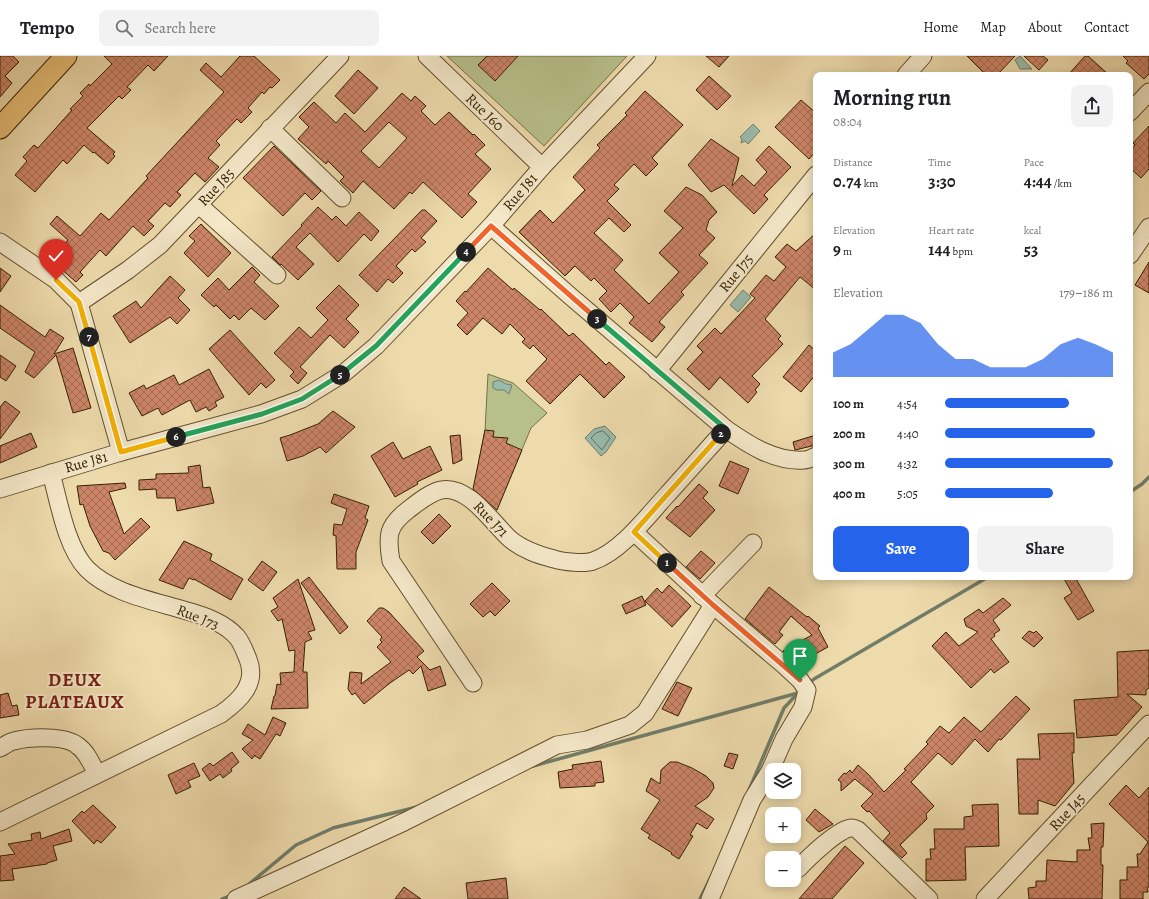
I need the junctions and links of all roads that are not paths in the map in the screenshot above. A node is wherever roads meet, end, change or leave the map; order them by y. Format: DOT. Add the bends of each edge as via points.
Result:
graph roads {
  1 [pos="66,56"];
  2 [pos="340,56"];
  3 [pos="427,56"];
  4 [pos="647,56"];
  5 [pos="923,56"];
  6 [pos="909,72"];
  7 [pos="1149,92"];
  8 [pos="1133,109"];
  9 [pos="0,128"];
  10 [pos="270,128"];
  11 [pos="542,167"];
  12 [pos="813,179"];
  13 [pos="342,198"];
  14 [pos="199,205"];
  15 [pos="491,226"];
  16 [pos="1149,227"];
  17 [pos="0,242"];
  18 [pos="1133,251"];
  19 [pos="277,276"];
  20 [pos="79,302"];
  21 [pos="657,371"];
  22 [pos="726,429"];
  23 [pos="121,452"];
  24 [pos="813,457"];
  25 [pos="50,473"];
  26 [pos="0,488"];
  27 [pos="634,532"];
  28 [pos="753,543"];
  29 [pos="708,601"];
  30 [pos="473,683"];
  31 [pos="1149,724"];
  32 [pos="0,748"];
  33 [pos="97,774"];
  34 [pos="0,822"];
  35 [pos="801,865"];
  36 [pos="236,899"];
  37 [pos="710,899"];
  38 [pos="929,899"];
  39 [pos="985,899"];
  1 -- 9 [label="main road"];
  2 -- 10 [label="street, Rue J85"];
  3 -- 11 [label="street, Rue J60"];
  4 -- 11 [label="street, Rue J81"];
  5 -- 6 [label="street"];
  7 -- 8 [label="street"];
  10 -- 13 [label="street"];
  10 -- 14 [label="street, Rue J85"];
  11 -- 15 [label="street, Rue J81"];
  12 -- 21 [label="street, Rue J75"];
  14 -- 19 [label="street"];
  14 -- 20 [label="street, Rue J85" via="160,245 128,270"];
  15 -- 21 [label="street"];
  15 -- 23 [label="street, Rue J81" via="376,346 344,373 302,399 262,414"];
  16 -- 18 [label="street"];
  17 -- 20 [label="street" via="56,280"];
  20 -- 23 [label="street"];
  21 -- 22 [label="street"];
  22 -- 24 [label="street" via="750,446 777,458 805,460"];
  22 -- 27 [label="street, Rue J71"];
  23 -- 25 [label="street, Rue J81"];
  25 -- 26 [label="street, Rue J81"];
  25 -- 33 [label="street, Rue J73" via="76,555 88,569 103,582 121,590 208,617 225,627 238,638 250,666 249,681 244,694 226,710"];
  27 -- 29 [label="street"];
  27 -- 30 [label="street, Rue J71" via="609,554 592,562 561,562 531,552 511,540 470,498 453,490 442,490 424,498 392,525 388,541 391,561"];
  28 -- 29 [label="street"];
  29 -- 36 [label="street" via="645,713 630,725 587,740 557,745 404,822"];
  29 -- 37 [label="street" via="785,666 807,690 803,707 752,800"];
  31 -- 39 [label="street, Rue J45"];
  32 -- 33 [label="street" via="12,741 31,738 61,739 78,745"];
  33 -- 34 [label="street, Rue J73"];
  35 -- 38 [label="street" via="820,847 851,828 858,830"];
}
